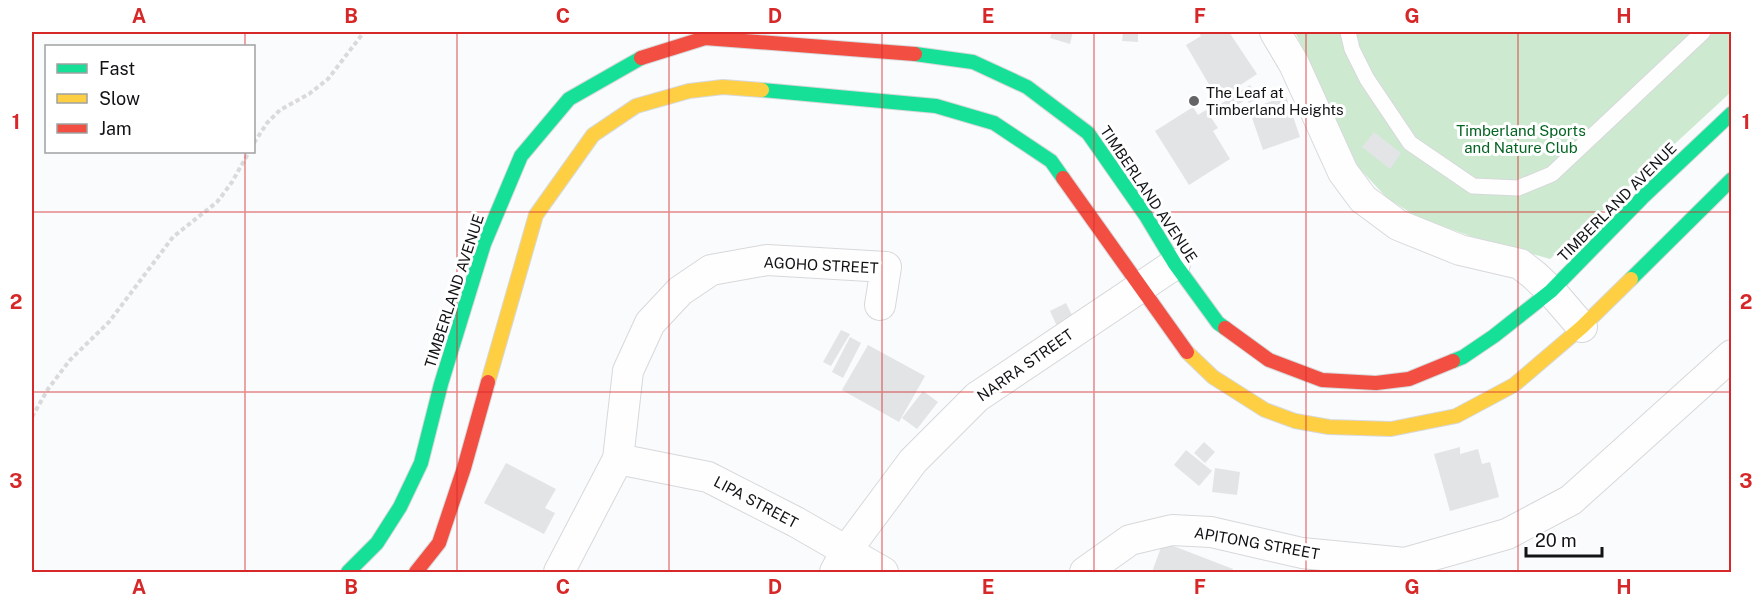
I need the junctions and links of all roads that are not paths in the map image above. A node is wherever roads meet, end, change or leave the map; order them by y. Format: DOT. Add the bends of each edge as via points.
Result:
graph roads {
  1 [pos="1275,32"];
  2 [pos="1348,32"];
  3 [pos="1703,32"];
  4 [pos="1731,113"];
  5 [pos="1731,179"];
  6 [pos="1175,264"];
  7 [pos="1141,287"];
  8 [pos="1551,291"];
  9 [pos="880,305"];
  10 [pos="1582,327"];
  11 [pos="1731,355"];
  12 [pos="618,459"];
  13 [pos="841,562"];
  14 [pos="348,573"];
  15 [pos="416,573"];
  16 [pos="559,573"];
  17 [pos="883,573"];
  18 [pos="1085,573"];
  1 -- 8 [label="street" via="1294,64 1343,172 1363,199 1398,225 1460,250 1520,264"];
  2 -- 3 [label="lane" via="1367,79 1410,143 1473,186 1518,188 1552,174"];
  4 -- 8 [label="street, TIMBERLAND AVENUE"];
  5 -- 10 [label="street"];
  6 -- 7 [label="street, NARRA STREET"];
  6 -- 8 [label="street, TIMBERLAND AVENUE" via="1218,322 1269,360 1322,380 1376,383 1409,379 1463,357"];
  6 -- 14 [label="street, TIMBERLAND AVENUE" via="1088,133 1028,87 973,62 915,54 705,39 642,57 569,99 521,156 484,244 421,463 377,543"];
  7 -- 10 [label="street" via="1186,351 1213,377 1265,410 1329,427 1391,429 1456,416 1514,385"];
  7 -- 13 [label="street, NARRA STREET" via="977,398 913,461"];
  7 -- 15 [label="street" via="1051,160 994,123 936,106 723,87 689,91 636,106 593,135 536,215 477,397 464,468 439,543"];
  8 -- 10 [label="street"];
  9 -- 12 [label="street, AGOHO STREET" via="886,267 767,260 711,270 680,291 650,323 628,371"];
  11 -- 18 [label="street, APITONG STREET" via="1571,500 1507,534 1405,563 1302,553 1210,532 1172,530 1130,540"];
  12 -- 13 [label="street, LIPA STREET" via="708,477 796,522"];
  12 -- 16 [label="street, AGOHO STREET"];
  13 -- 17 [label="street, LIPA STREET"];
}
